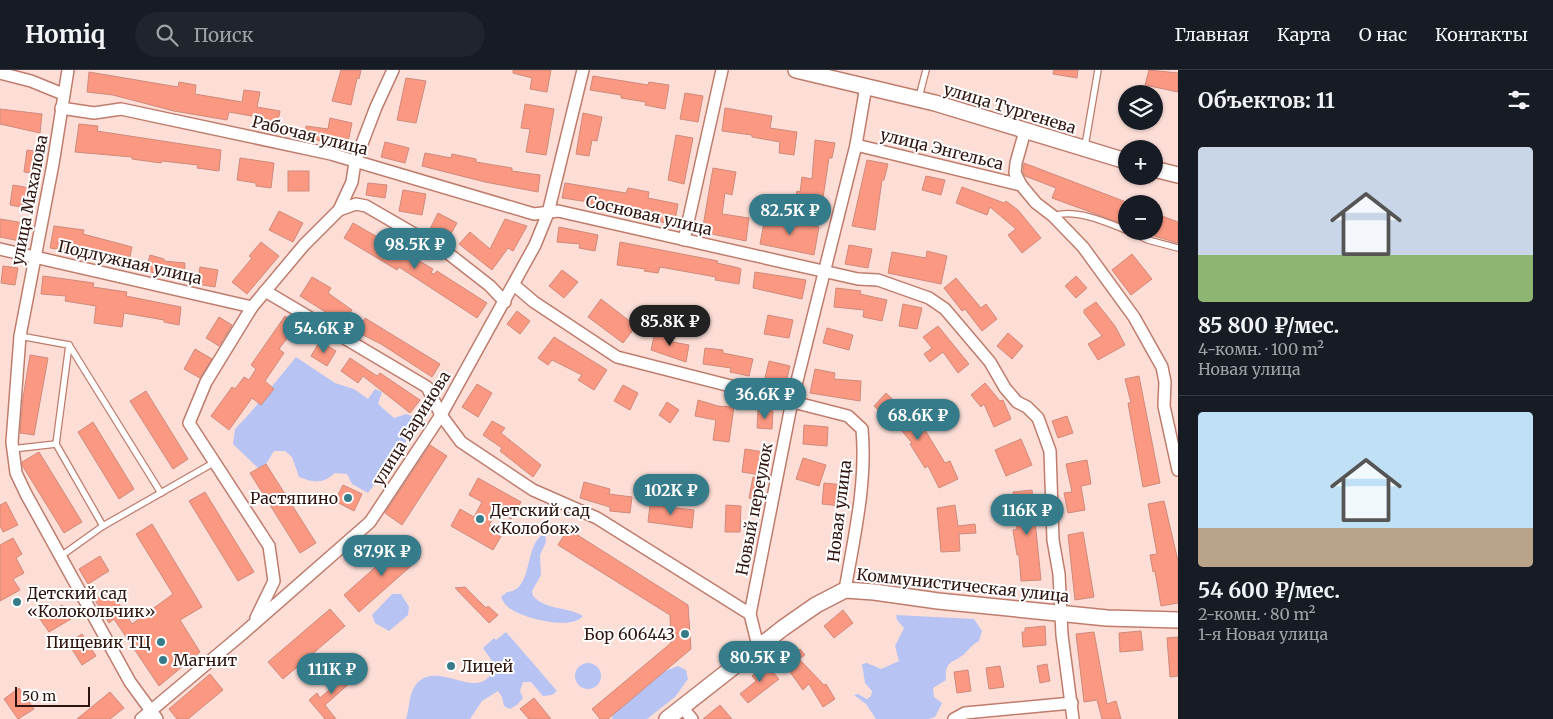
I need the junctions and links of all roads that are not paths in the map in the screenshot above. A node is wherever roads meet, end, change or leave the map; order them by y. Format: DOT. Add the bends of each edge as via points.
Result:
graph roads {
  1 [pos="68,70"];
  2 [pos="393,70"];
  3 [pos="583,70"];
  4 [pos="722,70"];
  5 [pos="799,70"];
  6 [pos="926,70"];
  7 [pos="1098,70"];
  8 [pos="0,74"];
  9 [pos="866,86"];
  10 [pos="63,94"];
  11 [pos="918,99"];
  12 [pos="61,108"];
  13 [pos="1025,131"];
  14 [pos="856,145"];
  15 [pos="1084,148"];
  16 [pos="1118,159"];
  17 [pos="356,160"];
  18 [pos="1163,171"];
  19 [pos="1178,175"];
  20 [pos="1021,184"];
  21 [pos="339,210"];
  22 [pos="548,213"];
  23 [pos="1053,216"];
  24 [pos="1118,227"];
  25 [pos="684,240"];
  26 [pos="1148,240"];
  27 [pos="1178,248"];
  28 [pos="0,249"];
  29 [pos="34,257"];
  30 [pos="826,270"];
  31 [pos="514,285"];
  32 [pos="265,292"];
  33 [pos="505,302"];
  34 [pos="252,308"];
  35 [pos="20,336"];
  36 [pos="69,344"];
  37 [pos="792,401"];
  38 [pos="441,415"];
  39 [pos="1175,439"];
  40 [pos="56,444"];
  41 [pos="12,449"];
  42 [pos="215,462"];
  43 [pos="1178,470"];
  44 [pos="161,493"];
  45 [pos="103,526"];
  46 [pos="61,556"];
  47 [pos="845,590"];
  48 [pos="1061,613"];
  49 [pos="750,614"];
  50 [pos="1178,620"];
  51 [pos="253,624"];
  52 [pos="758,646"];
  53 [pos="1072,703"];
  54 [pos="682,707"];
  55 [pos="154,715"];
  56 [pos="141,719"];
  57 [pos="667,719"];
  58 [pos="692,719"];
  59 [pos="954,719"];
  60 [pos="1073,719"];
  1 -- 10 [label="street, улица Махалова"];
  2 -- 17 [label="street"];
  3 -- 22 [label="street, улица Баринова"];
  4 -- 25 [label="street"];
  5 -- 9 [label="street, улица Тургенева"];
  6 -- 11 [label="lane"];
  7 -- 15 [label="lane"];
  8 -- 10 [label="street"];
  9 -- 11 [label="street, улица Тургенева"];
  9 -- 14 [label="street, Новый переулок"];
  10 -- 12 [label="street, улица Махалова"];
  11 -- 13 [label="street, улица Тургенева"];
  12 -- 17 [label="street, Рабочая улица" via="94,113 121,109"];
  12 -- 29 [label="street, улица Махалова"];
  13 -- 15 [label="street, улица Тургенева"];
  13 -- 20 [label="street, улица Энгельса" via="1015,173"];
  14 -- 20 [label="street, улица Энгельса"];
  14 -- 30 [label="street, Новый переулок"];
  15 -- 16 [label="street, улица Тургенева"];
  17 -- 21 [label="street" via="352,182"];
  17 -- 22 [label="street, Рабочая улица" via="534,214"];
  18 -- 19 [label="street"];
  20 -- 23 [label="street, улица Энгельса" via="1036,204"];
  21 -- 32 [label="street" via="304,245"];
  21 -- 33 [label="street" via="356,204 366,206 449,254"];
  22 -- 25 [label="street, Сосновая улица" via="558,211"];
  22 -- 31 [label="street, улица Баринова"];
  23 -- 24 [label="lane" via="1091,216"];
  23 -- 39 [label="street, улица Энгельса" via="1083,247 1134,317 1162,367 1164,406"];
  25 -- 30 [label="street, Сосновая улица"];
  26 -- 27 [label="lane"];
  28 -- 29 [label="street, Подлужная улица"];
  29 -- 34 [label="street, Подлужная улица"];
  29 -- 35 [label="street, улица Махалова"];
  30 -- 37 [label="street, Новый переулок"];
  30 -- 48 [label="street, Сосновая улица" via="858,279 878,280 929,298 945,309 1017,402 1028,407 1038,418 1050,451"];
  31 -- 33 [label="street, улица Баринова"];
  31 -- 37 [label="street, Новая улица" via="617,357"];
  32 -- 34 [label="street"];
  32 -- 38 [label="street" via="427,387"];
  33 -- 38 [label="street, улица Баринова"];
  34 -- 42 [label="street" via="206,382 189,423"];
  35 -- 36 [label="lane"];
  35 -- 41 [label="street, улица Махалова"];
  36 -- 40 [label="lane"];
  36 -- 44 [label="lane"];
  37 -- 47 [label="street, Новая улица" via="848,416 862,429 861,494"];
  37 -- 49 [label="street, Новый переулок"];
  38 -- 49 [label="street" via="461,442 525,484 597,518"];
  38 -- 51 [label="street, улица Баринова" via="370,522"];
  39 -- 43 [label="street, улица Энгельса"];
  40 -- 41 [label="lane"];
  40 -- 45 [label="lane"];
  41 -- 46 [label="street, улица Махалова" via="16,474"];
  42 -- 44 [label="lane"];
  42 -- 51 [label="street" via="269,546 274,581"];
  44 -- 45 [label="lane"];
  45 -- 46 [label="lane"];
  46 -- 55 [label="street, улица Махалова" via="130,682"];
  47 -- 48 [label="street, Коммунистическая улица"];
  47 -- 52 [label="street, Коммунистическая улица" via="816,605"];
  48 -- 50 [label="street, Коммунистическая улица"];
  48 -- 53 [label="street, Сосновая улица"];
  49 -- 52 [label="street, Новый переулок"];
  51 -- 55 [label="street, улица Баринова"];
  52 -- 54 [label="street, Коммунистическая улица"];
  53 -- 59 [label="street" via="965,714"];
  53 -- 60 [label="street, Сосновая улица"];
  54 -- 57 [label="street, Коммунистическая улица"];
  54 -- 58 [label="street"];
  55 -- 56 [label="street, улица Баринова"];
}
